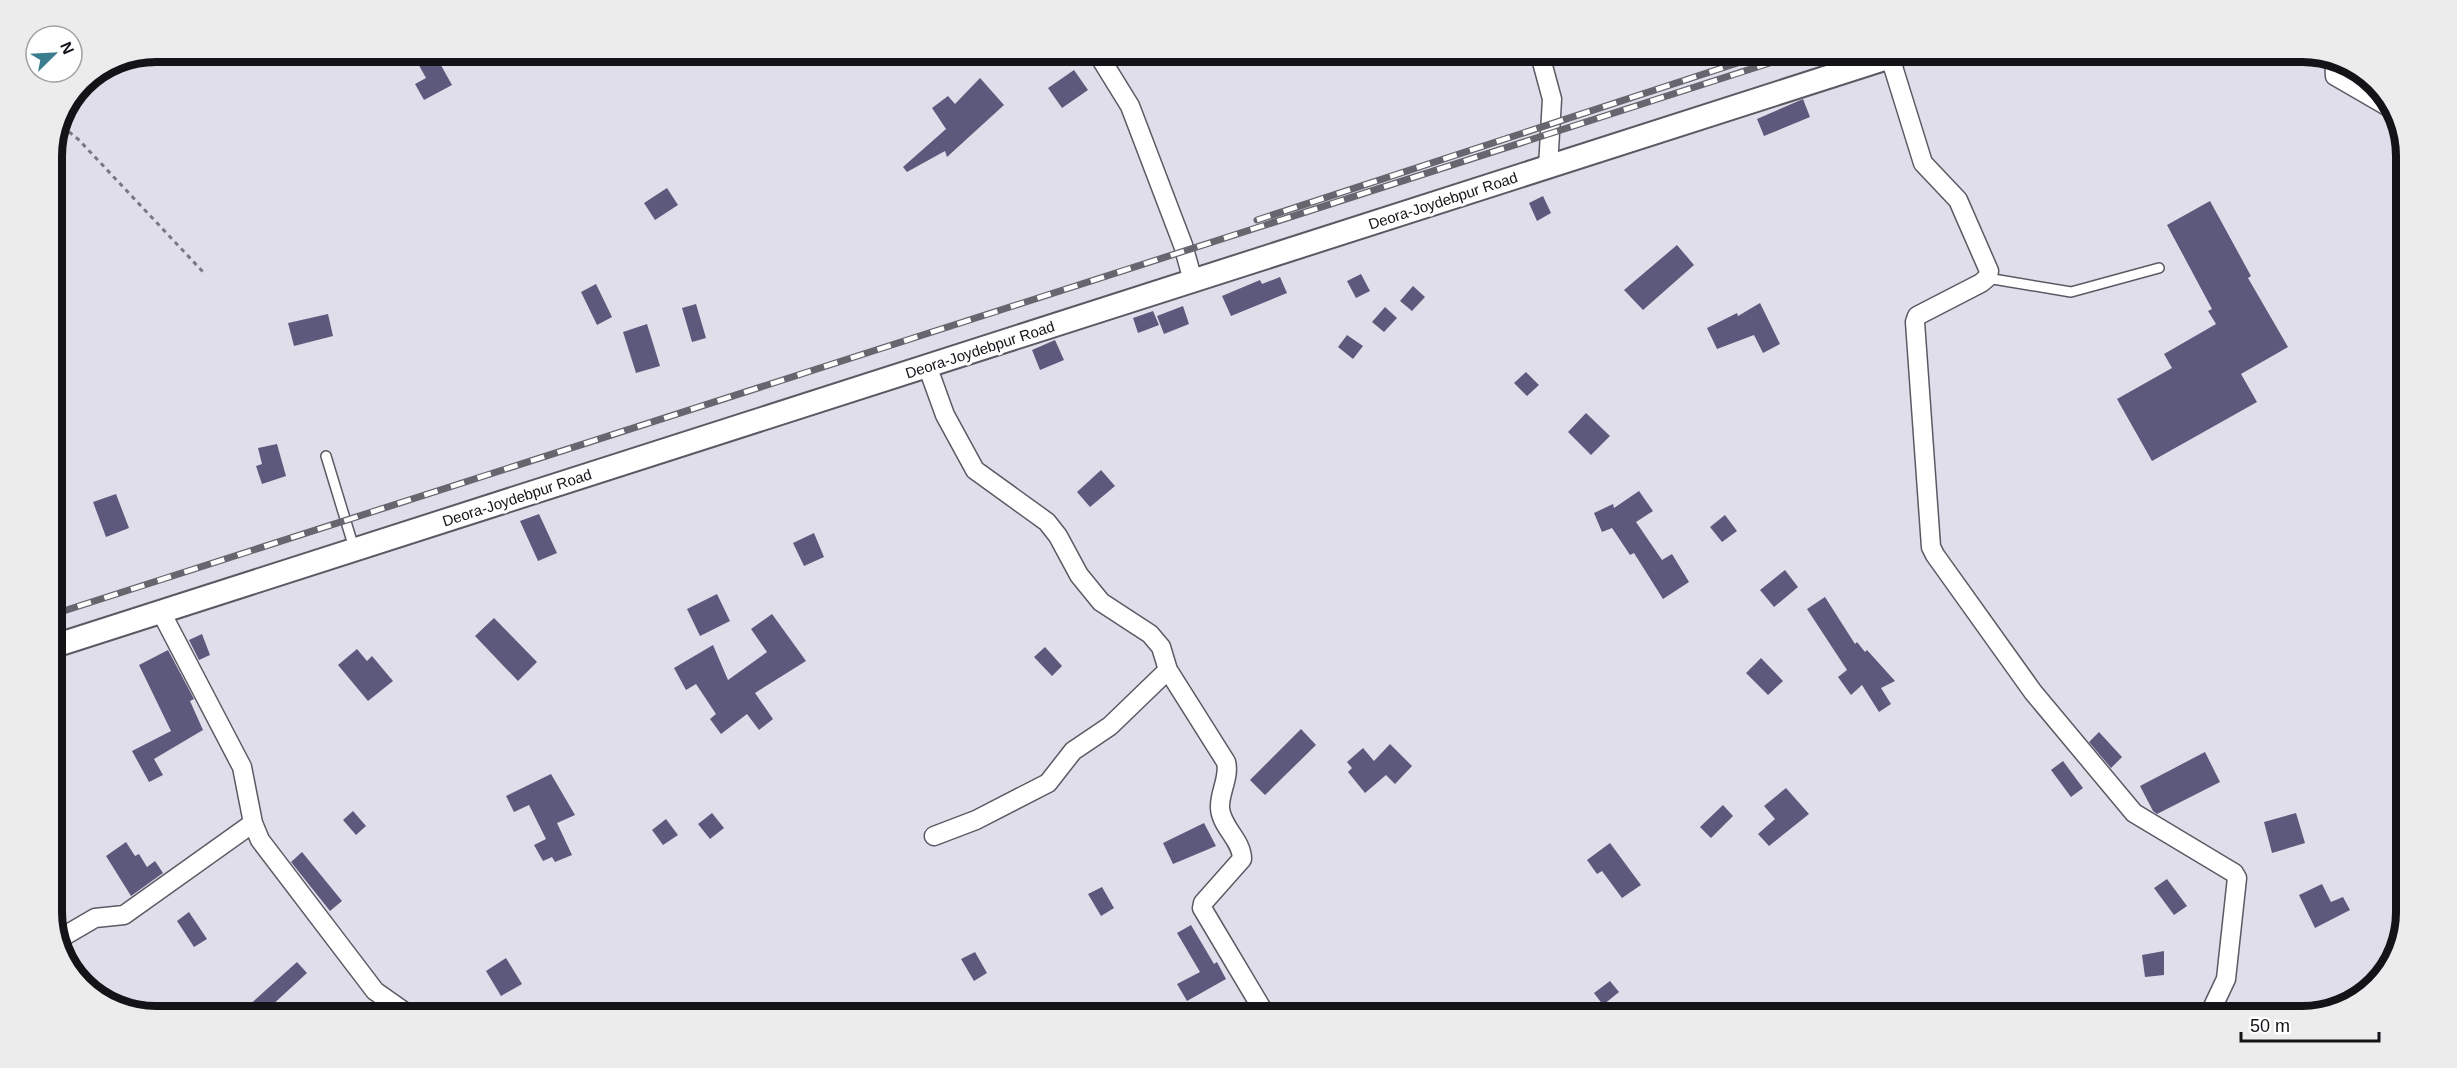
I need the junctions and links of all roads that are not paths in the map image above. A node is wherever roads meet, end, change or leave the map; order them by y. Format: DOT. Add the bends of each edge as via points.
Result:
graph roads {
  1 [pos="1103,62"];
  2 [pos="1542,62"];
  3 [pos="1875,62"];
  4 [pos="1902,62"];
  5 [pos="2335,68"];
  6 [pos="2378,101"];
  7 [pos="1548,167"];
  8 [pos="2159,268"];
  9 [pos="1988,278"];
  10 [pos="1193,281"];
  11 [pos="928,368"];
  12 [pos="326,456"];
  13 [pos="354,550"];
  14 [pos="161,612"];
  15 [pos="62,644"];
  16 [pos="1168,670"];
  17 [pos="253,823"];
  18 [pos="934,836"];
  19 [pos="65,936"];
  20 [pos="396,1006"];
  21 [pos="1260,1006"];
  22 [pos="2213,1006"];
  1 -- 10 [label="street" via="1130,106"];
  2 -- 7 [label="street" via="1552,99"];
  3 -- 7 [label="street, Deora-Joydebpur Road"];
  4 -- 9 [label="street" via="1923,164 1958,200 1989,271"];
  5 -- 6 [label="street" via="2335,76"];
  7 -- 10 [label="street, Deora-Joydebpur Road"];
  8 -- 9 [label="lane" via="2071,292"];
  9 -- 22 [label="street" via="1917,316 1915,322 1931,547 2032,692 2134,813 2234,873 2237,878 2226,979"];
  10 -- 11 [label="street, Deora-Joydebpur Road"];
  11 -- 13 [label="street, Deora-Joydebpur Road"];
  11 -- 16 [label="street" via="945,414 975,470 1053,528 1089,588 1101,602 1150,634 1161,647"];
  12 -- 13 [label="lane"];
  13 -- 14 [label="street, Deora-Joydebpur Road"];
  14 -- 15 [label="street, Deora-Joydebpur Road"];
  14 -- 17 [label="street" via="242,767"];
  16 -- 18 [label="street" via="1110,726 1073,751 1048,783 976,820"];
  16 -- 21 [label="street" via="1228,768 1219,806 1242,852 1238,866 1203,903 1203,915"];
  17 -- 19 [label="street" via="124,915 95,918"];
  17 -- 20 [label="street" via="260,840 375,991"];
}
